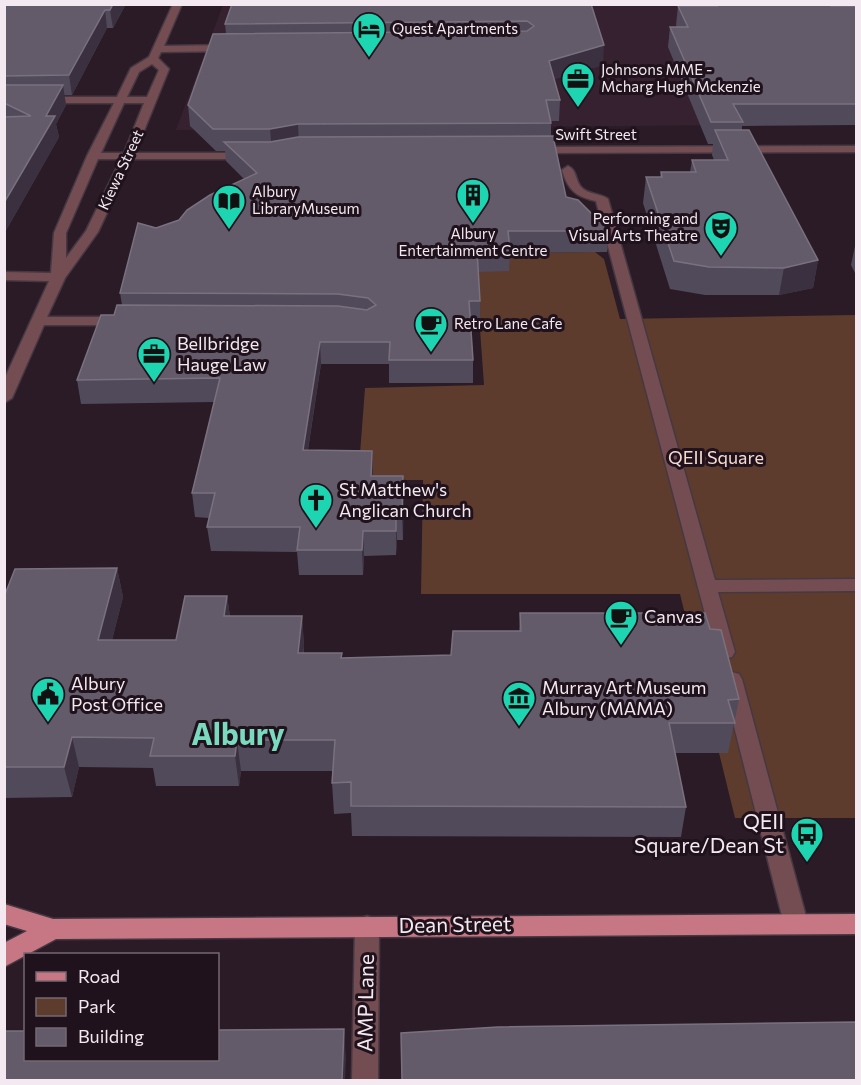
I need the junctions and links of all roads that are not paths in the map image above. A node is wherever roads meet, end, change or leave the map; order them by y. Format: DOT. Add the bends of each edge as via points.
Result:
graph roads {
  1 [pos="178,4"];
  2 [pos="240,48"];
  3 [pos="155,54"];
  4 [pos="4,100"];
  5 [pos="120,100"];
  6 [pos="152,100"];
  7 [pos="856,149"];
  8 [pos="517,150"];
  9 [pos="95,151"];
  10 [pos="130,151"];
  11 [pos="261,151"];
  12 [pos="568,170"];
  13 [pos="4,276"];
  14 [pos="58,277"];
  15 [pos="39,321"];
  16 [pos="138,321"];
  17 [pos="4,398"];
  18 [pos="856,585"];
  19 [pos="708,586"];
  20 [pos="4,914"];
  21 [pos="796,924"];
  22 [pos="856,924"];
  23 [pos="367,926"];
  24 [pos="53,929"];
  25 [pos="4,956"];
  26 [pos="365,1080"];
  1 -- 3 [label="street, Kiewa Street"];
  2 -- 3 [label="street"];
  3 -- 5 [label="street, Kiewa Street" via="135,70"];
  3 -- 6 [label="street, Kiewa Street" via="164,69"];
  4 -- 5 [label="street"];
  5 -- 6 [label="street"];
  5 -- 9 [label="street, Kiewa Street"];
  6 -- 10 [label="street, Kiewa Street"];
  7 -- 8 [label="street, Swift Street"];
  9 -- 10 [label="street"];
  9 -- 14 [label="street, Kiewa Street" via="60,232"];
  10 -- 11 [label="street"];
  10 -- 14 [label="street, Kiewa Street" via="92,232"];
  12 -- 19 [label="street" via="572,187 602,199"];
  13 -- 14 [label="street"];
  14 -- 15 [label="street, Kiewa Street"];
  15 -- 16 [label="street"];
  15 -- 17 [label="street, Kiewa Street"];
  18 -- 19 [label="street"];
  19 -- 21 [label="street"];
  20 -- 24 [label="main road, Dean Street"];
  21 -- 22 [label="main road, Dean Street"];
  21 -- 23 [label="main road, Dean Street"];
  23 -- 24 [label="main road, Dean Street"];
  23 -- 26 [label="street, AMP Lane"];
  24 -- 25 [label="main road, Dean Street"];
}
